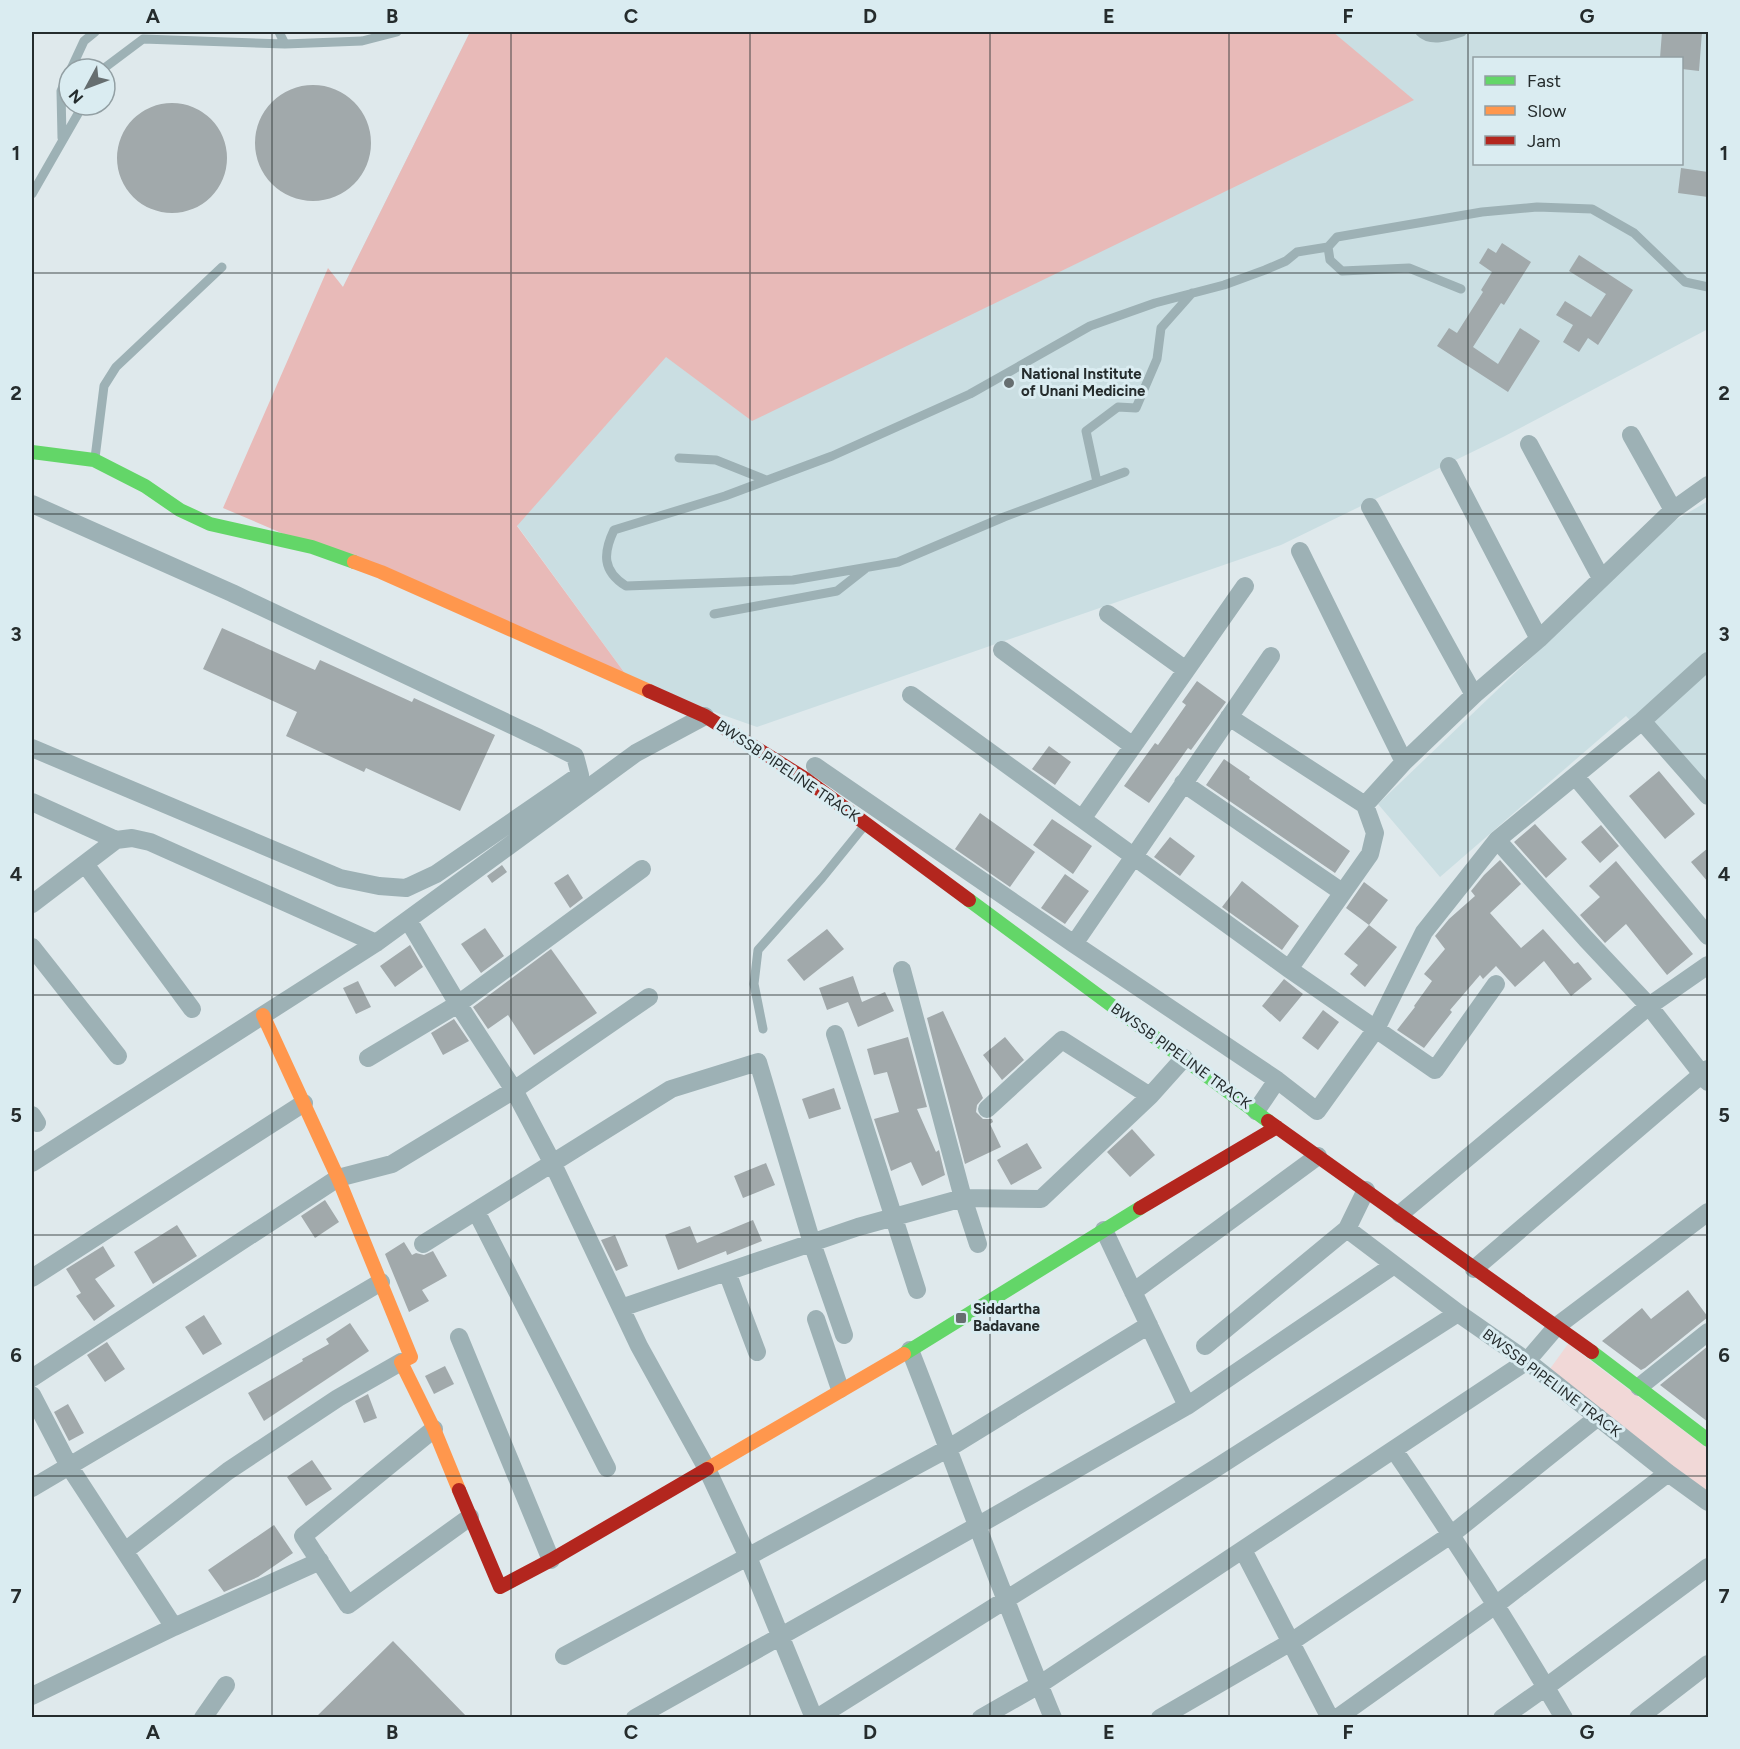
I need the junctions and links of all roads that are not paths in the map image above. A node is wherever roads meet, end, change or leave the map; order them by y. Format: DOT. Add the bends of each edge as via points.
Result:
graph roads {
  1 [pos="95,32"];
  2 [pos="279,32"];
  3 [pos="397,32"];
  4 [pos="1420,32"];
  5 [pos="1462,32"];
  6 [pos="285,44"];
  7 [pos="77,57"];
  8 [pos="117,58"];
  9 [pos="62,117"];
  10 [pos="76,117"];
  11 [pos="62,141"];
  12 [pos="32,194"];
  13 [pos="1328,247"];
  14 [pos="222,267"];
  15 [pos="1708,287"];
  16 [pos="1461,289"];
  17 [pos="1192,293"];
  18 [pos="1631,435"];
  19 [pos="1529,444"];
  20 [pos="32,452"];
  21 [pos="679,458"];
  22 [pos="94,460"];
  23 [pos="1449,466"];
  24 [pos="1125,472"];
  25 [pos="766,480"];
  26 [pos="1097,482"];
  27 [pos="1708,485"];
  28 [pos="32,504"];
  29 [pos="1370,507"];
  30 [pos="1673,510"];
  31 [pos="1300,551"];
  32 [pos="867,567"];
  33 [pos="1601,578"];
  34 [pos="1245,586"];
  35 [pos="714,614"];
  36 [pos="1108,614"];
  37 [pos="1539,639"];
  38 [pos="1002,650"];
  39 [pos="1270,656"];
  40 [pos="1707,666"];
  41 [pos="1186,670"];
  42 [pos="911,695"];
  43 [pos="1474,695"];
  44 [pos="705,716"];
  45 [pos="1229,717"];
  46 [pos="1642,720"];
  47 [pos="1132,746"];
  48 [pos="32,748"];
  49 [pos="1404,762"];
  50 [pos="815,766"];
  51 [pos="1575,776"];
  52 [pos="1184,783"];
  53 [pos="1708,796"];
  54 [pos="32,802"];
  55 [pos="1365,805"];
  56 [pos="1082,819"];
  57 [pos="866,823"];
  58 [pos="116,840"];
  59 [pos="1497,840"];
  60 [pos="1134,856"];
  61 [pos="85,864"];
  62 [pos="642,869"];
  63 [pos="1342,892"];
  64 [pos="32,904"];
  65 [pos="408,920"];
  66 [pos="1708,936"];
  67 [pos="376,943"];
  68 [pos="1074,944"];
  69 [pos="32,947"];
  70 [pos="1708,964"];
  71 [pos="1289,969"];
  72 [pos="902,970"];
  73 [pos="1496,984"];
  74 [pos="649,997"];
  75 [pos="458,1004"];
  76 [pos="1649,1006"];
  77 [pos="192,1009"];
  78 [pos="263,1015"];
  79 [pos="763,1029"];
  80 [pos="1376,1029"];
  81 [pos="835,1034"];
  82 [pos="118,1056"];
  83 [pos="368,1058"];
  84 [pos="1184,1058"];
  85 [pos="1706,1075"];
  86 [pos="1277,1080"];
  87 [pos="514,1090"];
  88 [pos="1150,1096"];
  89 [pos="304,1103"];
  90 [pos="987,1109"];
  91 [pos="1256,1111"];
  92 [pos="1277,1127"];
  93 [pos="1318,1156"];
  94 [pos="552,1162"];
  95 [pos="32,1163"];
  96 [pos="338,1178"];
  97 [pos="1366,1190"];
  98 [pos="963,1198"];
  99 [pos="476,1211"];
  100 [pos="1708,1212"];
  101 [pos="1400,1214"];
  102 [pos="893,1216"];
  103 [pos="1347,1229"];
  104 [pos="1104,1230"];
  105 [pos="812,1243"];
  106 [pos="423,1244"];
  107 [pos="978,1244"];
  108 [pos="1394,1265"];
  109 [pos="1474,1269"];
  110 [pos="727,1272"];
  111 [pos="32,1278"];
  112 [pos="381,1282"];
  113 [pos="917,1290"];
  114 [pos="1133,1292"];
  115 [pos="621,1308"];
  116 [pos="1458,1313"];
  117 [pos="816,1320"];
  118 [pos="1149,1325"];
  119 [pos="1557,1326"];
  120 [pos="1708,1332"];
  121 [pos="844,1335"];
  122 [pos="459,1338"];
  123 [pos="1205,1346"];
  124 [pos="910,1350"];
  125 [pos="757,1352"];
  126 [pos="1527,1361"];
  127 [pos="401,1362"];
  128 [pos="32,1378"];
  129 [pos="1639,1387"];
  130 [pos="840,1389"];
  131 [pos="32,1395"];
  132 [pos="1187,1406"];
  133 [pos="1598,1417"];
  134 [pos="434,1429"];
  135 [pos="1708,1440"];
  136 [pos="949,1448"];
  137 [pos="1394,1450"];
  138 [pos="69,1466"];
  139 [pos="607,1468"];
  140 [pos="707,1469"];
  141 [pos="1668,1473"];
  142 [pos="32,1488"];
  143 [pos="1708,1502"];
  144 [pos="470,1517"];
  145 [pos="977,1526"];
  146 [pos="1452,1534"];
  147 [pos="1243,1550"];
  148 [pos="125,1551"];
  149 [pos="748,1557"];
  150 [pos="551,1560"];
  151 [pos="320,1561"];
  152 [pos="1708,1567"];
  153 [pos="1005,1601"];
  154 [pos="1497,1604"];
  155 [pos="174,1627"];
  156 [pos="781,1636"];
  157 [pos="1291,1642"];
  158 [pos="564,1656"];
  159 [pos="1708,1664"];
  160 [pos="226,1685"];
  161 [pos="1039,1685"];
  162 [pos="1546,1688"];
  163 [pos="32,1696"];
  164 [pos="203,1718"];
  165 [pos="635,1718"];
  166 [pos="815,1718"];
  167 [pos="981,1718"];
  168 [pos="1053,1718"];
  169 [pos="1160,1718"];
  170 [pos="1330,1718"];
  171 [pos="1337,1718"];
  172 [pos="1502,1718"];
  173 [pos="1564,1718"];
  174 [pos="1638,1718"];
  1 -- 7 [label="lane" via="84,41"];
  2 -- 6 [label="lane"];
  3 -- 6 [label="lane" via="362,41"];
  4 -- 5 [label="lane" via="1441,38"];
  6 -- 8 [label="lane" via="143,39"];
  9 -- 11 [label="lane"];
  10 -- 11 [label="lane"];
  11 -- 12 [label="lane"];
  13 -- 15 [label="lane" via="1337,237 1363,231 1482,212 1537,207 1592,209 1634,233 1685,282"];
  13 -- 16 [label="lane" via="1330,260 1342,271 1409,268"];
  13 -- 17 [label="lane" via="1297,252 1265,270"];
  14 -- 22 [label="lane" via="116,367 104,386"];
  17 -- 25 [label="lane" via="1090,326 970,394 832,456"];
  17 -- 26 [label="lane" via="1161,328 1157,359 1136,408 1118,407 1086,431"];
  18 -- 30 [label="street"];
  19 -- 33 [label="street"];
  20 -- 22 [label="street, BWSSB PIPELINE TRACK"];
  21 -- 25 [label="lane" via="716,460"];
  22 -- 44 [label="street, BWSSB PIPELINE TRACK" via="145,486 194,518 225,529 312,547 381,572"];
  23 -- 37 [label="street"];
  24 -- 26 [label="lane"];
  25 -- 32 [label="lane" via="614,530 606,555 610,573 626,586 793,580"];
  26 -- 32 [label="lane" via="898,562"];
  27 -- 30 [label="street"];
  28 -- 48 [label="street" via="232,593 539,738 575,756 580,775 436,874 406,888 340,878"];
  29 -- 43 [label="street"];
  30 -- 33 [label="street"];
  31 -- 49 [label="street"];
  32 -- 35 [label="lane" via="837,591"];
  33 -- 37 [label="street"];
  34 -- 41 [label="street"];
  36 -- 41 [label="street"];
  37 -- 43 [label="street"];
  38 -- 47 [label="street"];
  39 -- 45 [label="street"];
  40 -- 46 [label="street"];
  41 -- 47 [label="street"];
  42 -- 56 [label="street"];
  43 -- 49 [label="street"];
  44 -- 57 [label="street, BWSSB PIPELINE TRACK" via="779,761"];
  44 -- 65 [label="street" via="636,753"];
  45 -- 52 [label="street"];
  45 -- 55 [label="street"];
  46 -- 51 [label="street"];
  46 -- 53 [label="street"];
  47 -- 56 [label="street"];
  49 -- 55 [label="street"];
  50 -- 68 [label="street"];
  51 -- 59 [label="street"];
  51 -- 66 [label="street"];
  52 -- 60 [label="street"];
  52 -- 63 [label="street"];
  54 -- 58 [label="street"];
  55 -- 63 [label="street" via="1375,833 1373,847"];
  56 -- 60 [label="street"];
  57 -- 79 [label="lane" via="758,950 754,984"];
  57 -- 84 [label="street, BWSSB PIPELINE TRACK"];
  58 -- 61 [label="street"];
  58 -- 67 [label="street" via="150,842"];
  59 -- 76 [label="street"];
  59 -- 80 [label="street" via="1424,932"];
  60 -- 68 [label="street"];
  60 -- 71 [label="street"];
  61 -- 64 [label="street"];
  61 -- 77 [label="street"];
  62 -- 75 [label="street"];
  63 -- 71 [label="street"];
  65 -- 67 [label="street"];
  65 -- 75 [label="street"];
  67 -- 78 [label="street"];
  68 -- 86 [label="street"];
  69 -- 82 [label="street"];
  70 -- 76 [label="street"];
  71 -- 80 [label="street"];
  72 -- 98 [label="street"];
  73 -- 80 [label="street" via="1435,1070"];
  74 -- 87 [label="street"];
  75 -- 83 [label="street"];
  75 -- 87 [label="street"];
  76 -- 85 [label="street"];
  76 -- 101 [label="street"];
  78 -- 89 [label="street"];
  78 -- 95 [label="street"];
  80 -- 86 [label="street" via="1317,1111"];
  81 -- 102 [label="street"];
  84 -- 88 [label="street"];
  84 -- 91 [label="street, BWSSB PIPELINE TRACK"];
  85 -- 109 [label="street"];
  86 -- 91 [label="street"];
  87 -- 94 [label="street"];
  87 -- 96 [label="street" via="392,1164"];
  88 -- 90 [label="street" via="1062,1040"];
  88 -- 98 [label="street" via="1041,1199"];
  89 -- 96 [label="street"];
  89 -- 111 [label="street"];
  91 -- 92 [label="street, BWSSB PIPELINE TRACK"];
  92 -- 93 [label="street, BWSSB PIPELINE TRACK"];
  92 -- 104 [label="street"];
  93 -- 97 [label="street, BWSSB PIPELINE TRACK"];
  93 -- 114 [label="street"];
  94 -- 99 [label="street"];
  94 -- 105 [label="street" via="671,1089 758,1062"];
  94 -- 115 [label="street"];
  96 -- 112 [label="street"];
  96 -- 128 [label="street"];
  97 -- 101 [label="street, BWSSB PIPELINE TRACK"];
  97 -- 103 [label="street"];
  98 -- 102 [label="street"];
  98 -- 107 [label="street"];
  99 -- 106 [label="street"];
  99 -- 139 [label="street"];
  100 -- 119 [label="street"];
  101 -- 109 [label="street, BWSSB PIPELINE TRACK"];
  102 -- 105 [label="street"];
  102 -- 113 [label="street"];
  103 -- 108 [label="street, BWSSB PIPELINE TRACK"];
  103 -- 123 [label="street"];
  104 -- 114 [label="street"];
  104 -- 124 [label="street"];
  105 -- 110 [label="street"];
  105 -- 121 [label="street"];
  108 -- 116 [label="street, BWSSB PIPELINE TRACK"];
  108 -- 132 [label="street"];
  109 -- 119 [label="street, BWSSB PIPELINE TRACK"];
  110 -- 115 [label="street"];
  110 -- 125 [label="street"];
  112 -- 127 [label="street" via="411,1357"];
  112 -- 138 [label="street"];
  114 -- 118 [label="street"];
  115 -- 140 [label="street"];
  116 -- 126 [label="street, BWSSB PIPELINE TRACK"];
  116 -- 153 [label="street"];
  117 -- 130 [label="street"];
  118 -- 132 [label="street"];
  118 -- 136 [label="street"];
  119 -- 126 [label="street"];
  119 -- 129 [label="street, BWSSB PIPELINE TRACK"];
  120 -- 129 [label="street"];
  122 -- 150 [label="street"];
  124 -- 130 [label="street"];
  124 -- 136 [label="street"];
  126 -- 133 [label="street, BWSSB PIPELINE TRACK"];
  126 -- 137 [label="street"];
  127 -- 134 [label="street"];
  127 -- 148 [label="street" via="338,1398 228,1471"];
  129 -- 135 [label="street, BWSSB PIPELINE TRACK"];
  130 -- 140 [label="street"];
  131 -- 138 [label="street"];
  132 -- 145 [label="street"];
  133 -- 141 [label="street, BWSSB PIPELINE TRACK"];
  133 -- 146 [label="street"];
  134 -- 144 [label="street"];
  134 -- 151 [label="street" via="303,1536"];
  136 -- 145 [label="street"];
  136 -- 149 [label="street"];
  137 -- 146 [label="street"];
  137 -- 147 [label="street"];
  138 -- 142 [label="street"];
  138 -- 148 [label="street"];
  140 -- 149 [label="street"];
  140 -- 150 [label="street"];
  141 -- 143 [label="street, BWSSB PIPELINE TRACK"];
  141 -- 154 [label="street"];
  144 -- 150 [label="street" via="500,1587"];
  144 -- 151 [label="street" via="348,1605"];
  145 -- 153 [label="street"];
  145 -- 156 [label="street"];
  146 -- 154 [label="street"];
  146 -- 157 [label="street"];
  147 -- 157 [label="street"];
  147 -- 161 [label="street"];
  148 -- 155 [label="street"];
  149 -- 156 [label="street"];
  149 -- 158 [label="street"];
  151 -- 155 [label="street"];
  152 -- 162 [label="street"];
  153 -- 161 [label="street"];
  153 -- 166 [label="street"];
  154 -- 162 [label="street"];
  154 -- 171 [label="street"];
  155 -- 163 [label="street"];
  156 -- 165 [label="street"];
  156 -- 166 [label="street"];
  157 -- 169 [label="street"];
  157 -- 170 [label="street"];
  159 -- 174 [label="street"];
  160 -- 164 [label="street"];
  161 -- 167 [label="street"];
  161 -- 168 [label="street"];
  162 -- 172 [label="street"];
  162 -- 173 [label="street"];
}
